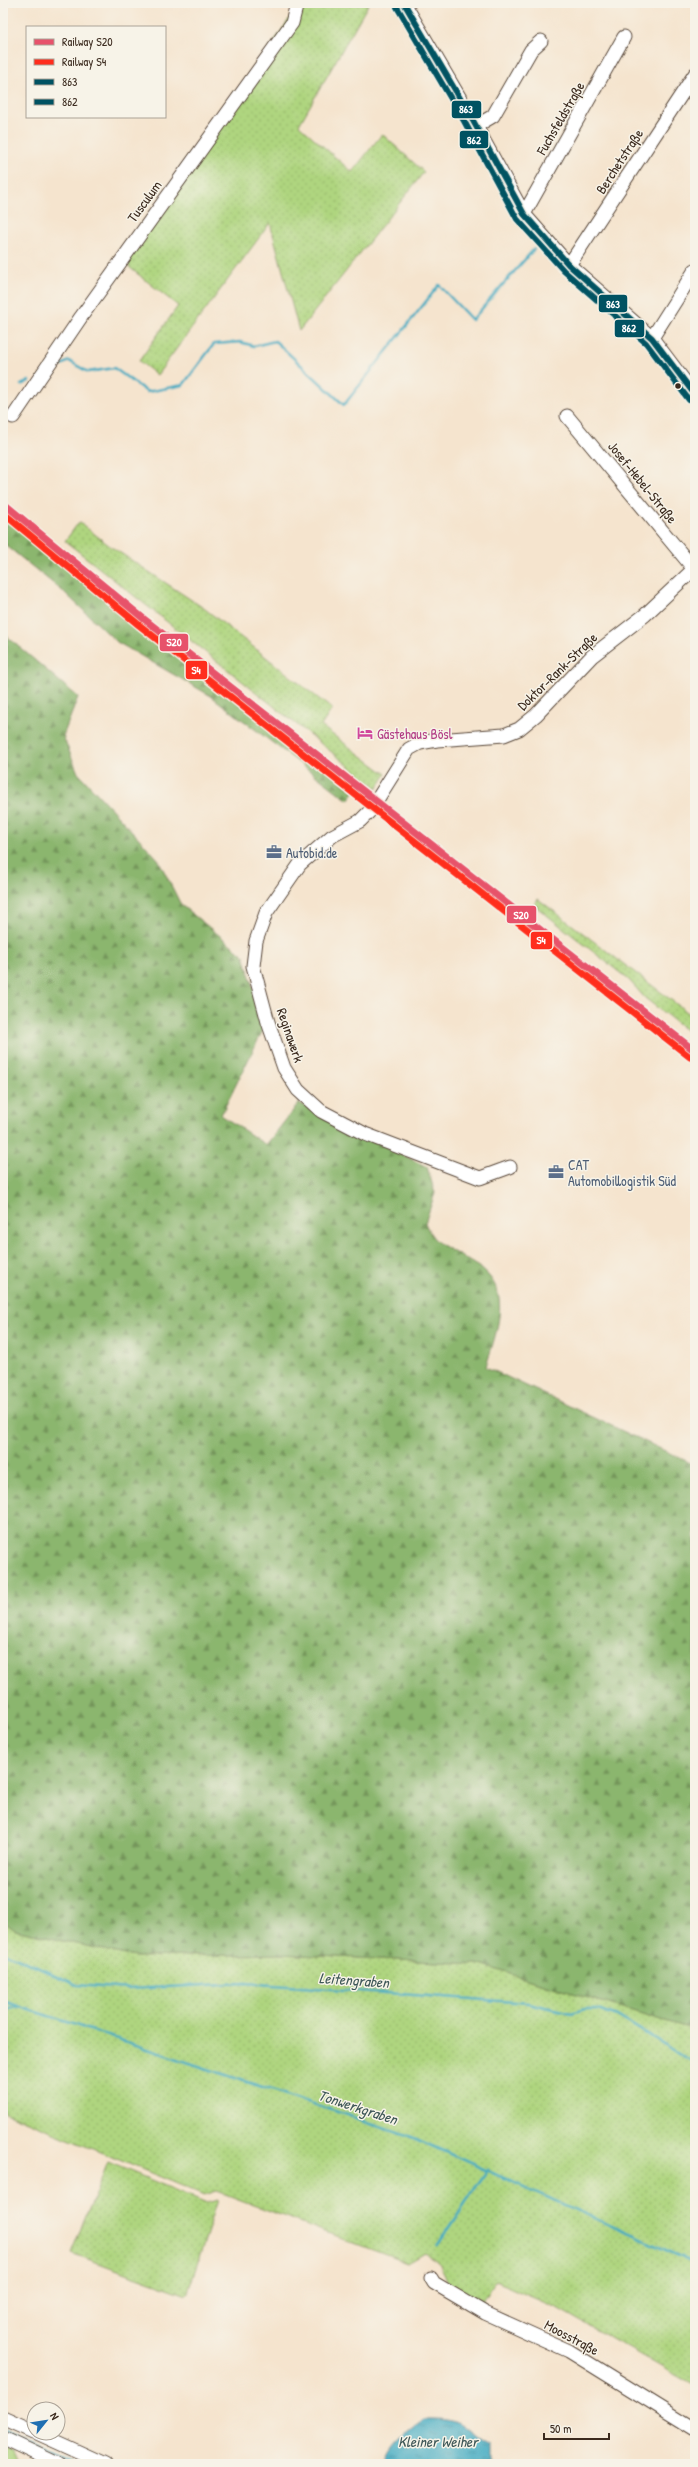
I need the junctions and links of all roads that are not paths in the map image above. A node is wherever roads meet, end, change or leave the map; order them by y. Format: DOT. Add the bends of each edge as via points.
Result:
graph roads {
  1 [pos="297,3"];
  2 [pos="404,3"];
  3 [pos="624,37"];
  4 [pos="541,41"];
  5 [pos="695,74"];
  6 [pos="476,126"];
  7 [pos="524,214"];
  8 [pos="569,264"];
  9 [pos="695,270"];
  10 [pos="652,338"];
  11 [pos="695,395"];
  12 [pos="567,416"];
  13 [pos="13,417"];
  14 [pos="694,569"];
  15 [pos="376,802"];
  16 [pos="510,1167"];
  17 [pos="431,2278"];
  18 [pos="3,2418"];
  19 [pos="26,2428"];
  20 [pos="695,2429"];
  21 [pos="3,2438"];
  22 [pos="53,2441"];
  23 [pos="97,2463"];
  24 [pos="58,2464"];
  1 -- 13 [label="street, Tusculum" via="292,23 81,317"];
  2 -- 6 [label="street"];
  3 -- 7 [label="street, Fuchsfeldstraße"];
  4 -- 6 [label="street" via="531,50 493,116"];
  5 -- 8 [label="street, Berchetstraße"];
  6 -- 7 [label="street"];
  7 -- 8 [label="street"];
  8 -- 10 [label="street"];
  9 -- 10 [label="street"];
  10 -- 11 [label="street"];
  12 -- 14 [label="street, Josef-Hebel-Straße"];
  14 -- 15 [label="street, Doktor-Rank-Straße" via="645,615 592,656 536,715 519,728 504,735 420,743 403,755"];
  15 -- 16 [label="street, Reginawerk" via="360,821 332,836 300,864 266,913 256,941 253,966 284,1068 298,1090 321,1111 365,1134 480,1178"];
  17 -- 20 [label="street, Moosstraße" via="434,2283 485,2313 569,2351"];
  18 -- 19 [label="street"];
  21 -- 24 [label="street"];
  22 -- 23 [label="street"];
}
